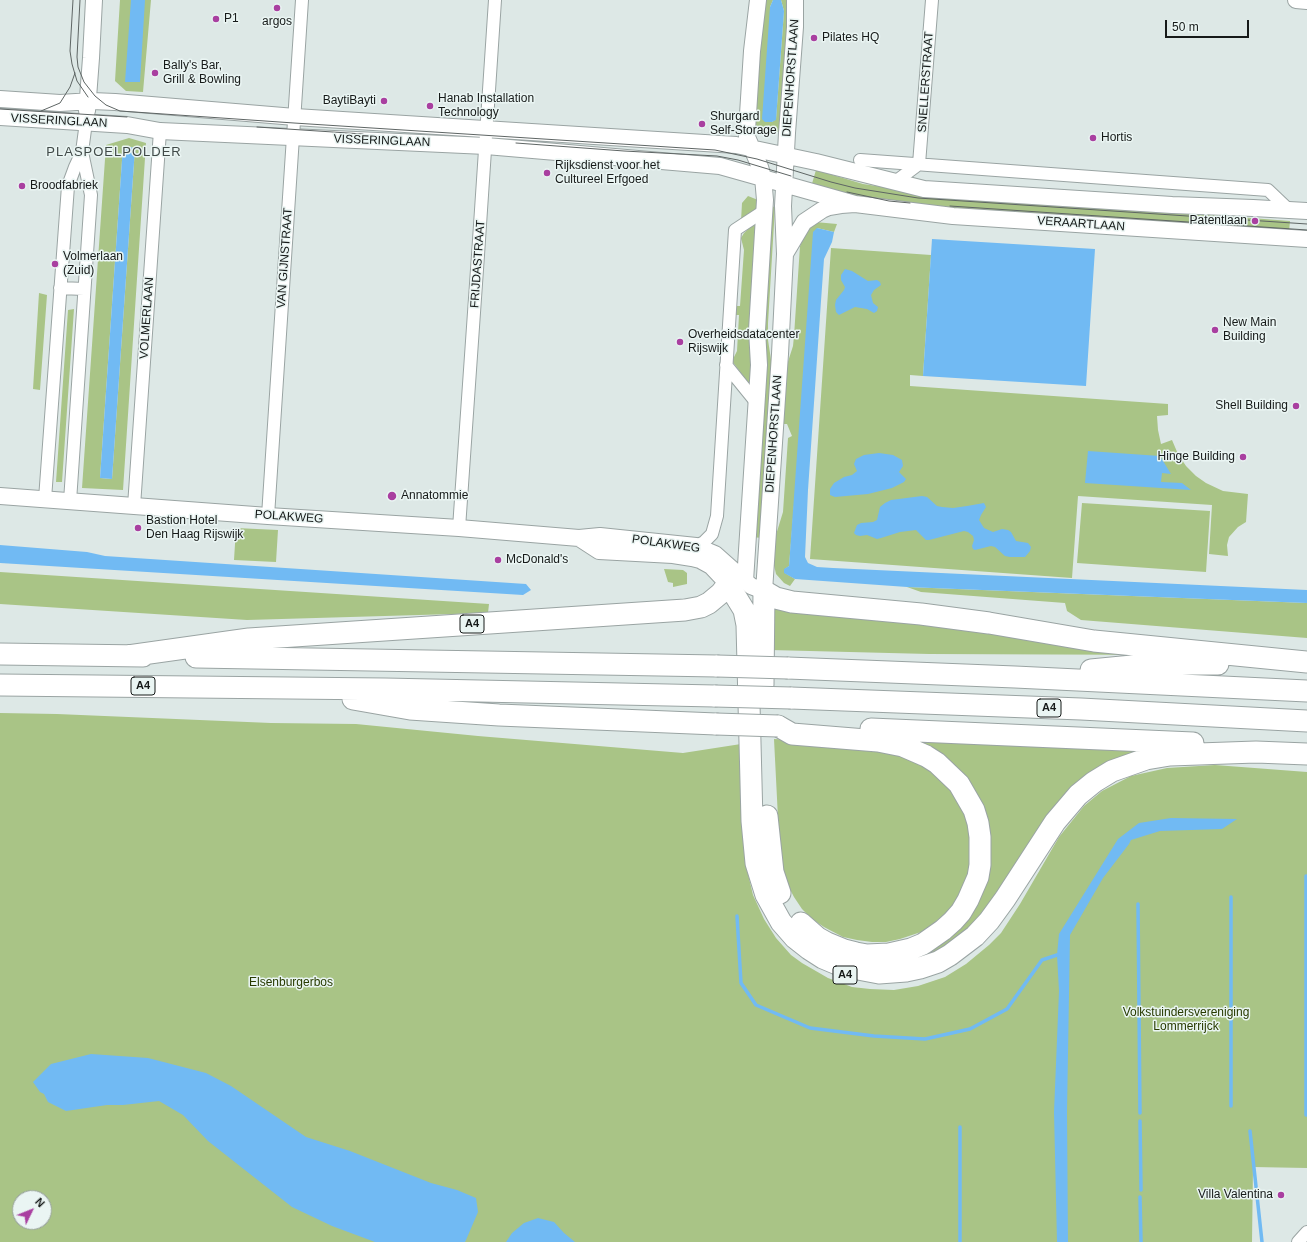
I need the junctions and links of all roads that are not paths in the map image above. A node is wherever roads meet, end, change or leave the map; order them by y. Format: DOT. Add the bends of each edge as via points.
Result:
graph roads {
  1 [pos="94,0"];
  2 [pos="302,0"];
  3 [pos="495,0"];
  4 [pos="758,0"];
  5 [pos="795,0"];
  6 [pos="932,0"];
  7 [pos="1296,0"];
  8 [pos="1307,1"];
  9 [pos="0,99"];
  10 [pos="88,101"];
  11 [pos="0,117"];
  12 [pos="295,117"];
  13 [pos="86,122"];
  14 [pos="487,128"];
  15 [pos="160,131"];
  16 [pos="293,137"];
  17 [pos="486,146"];
  18 [pos="753,149"];
  19 [pos="82,152"];
  20 [pos="786,156"];
  21 [pos="860,160"];
  22 [pos="919,164"];
  23 [pos="763,177"];
  24 [pos="895,182"];
  25 [pos="785,184"];
  26 [pos="855,204"];
  27 [pos="1289,210"];
  28 [pos="764,211"];
  29 [pos="1307,212"];
  30 [pos="1307,239"];
  31 [pos="785,254"];
  32 [pos="60,288"];
  33 [pos="84,289"];
  34 [pos="726,364"];
  35 [pos="756,402"];
  36 [pos="0,496"];
  37 [pos="45,499"];
  38 [pos="70,501"];
  39 [pos="134,506"];
  40 [pos="268,516"];
  41 [pos="458,528"];
  42 [pos="579,538"];
  43 [pos="696,546"];
  44 [pos="736,579"];
  45 [pos="764,591"];
  46 [pos="0,654"];
  47 [pos="128,656"];
  48 [pos="1299,662"];
  49 [pos="1015,677"];
  50 [pos="0,685"];
  51 [pos="285,688"];
  52 [pos="1307,692"];
  53 [pos="1307,720"];
  54 [pos="787,729"];
  55 [pos="1256,752"];
  56 [pos="1307,754"];
  57 [pos="1307,1232"];
  58 [pos="1298,1242"];
  1 -- 10 [label="street"];
  2 -- 12 [label="street, VAN GIJNSTRAAT"];
  3 -- 14 [label="street, FRIJDASTRAAT"];
  4 -- 18 [label="street, DIEPENHORSTLAAN" via="747,130 747,137"];
  5 -- 20 [label="street, DIEPENHORSTLAAN"];
  6 -- 22 [label="street, SNELLERSTRAAT"];
  7 -- 8 [label="street"];
  9 -- 10 [label="street, VISSERINGLAAN" via="60,103"];
  10 -- 12 [label="street, VISSERINGLAAN"];
  10 -- 13 [label="street"];
  11 -- 13 [label="street, VISSERINGLAAN"];
  12 -- 14 [label="street, VISSERINGLAAN"];
  12 -- 16 [label="street, VAN GIJNSTRAAT"];
  13 -- 15 [label="street, VISSERINGLAAN"];
  13 -- 19 [label="street"];
  14 -- 17 [label="street, FRIJDASTRAAT"];
  14 -- 18 [label="street, VISSERINGLAAN" via="736,145"];
  15 -- 16 [label="street, VISSERINGLAAN"];
  15 -- 39 [label="street, VOLMERLAAN"];
  16 -- 17 [label="street, VISSERINGLAAN"];
  16 -- 40 [label="street, VAN GIJNSTRAAT"];
  17 -- 23 [label="street, VISSERINGLAAN" via="720,166"];
  17 -- 41 [label="street, FRIJDASTRAAT"];
  18 -- 20 [label="street, VERAARTLAAN"];
  18 -- 23 [label="street, DIEPENHORSTLAAN"];
  19 -- 32 [label="street" via="68,186"];
  19 -- 33 [label="street" via="91,195"];
  20 -- 23 [label="street"];
  20 -- 24 [label="street, VERAARTLAAN"];
  20 -- 25 [label="street, DIEPENHORSTLAAN"];
  21 -- 22 [label="street"];
  22 -- 24 [label="street"];
  22 -- 27 [label="street" via="1268,190"];
  23 -- 25 [label="street, VERAARTLAAN"];
  23 -- 28 [label="street, DIEPENHORSTLAAN"];
  24 -- 27 [label="street, VERAARTLAAN" via="924,189"];
  25 -- 26 [label="street, VERAARTLAAN"];
  25 -- 31 [label="street, DIEPENHORSTLAAN"];
  26 -- 30 [label="street, VERAARTLAAN" via="953,216"];
  26 -- 31 [label="street, VERAARTLAAN" via="829,207 804,222"];
  27 -- 29 [label="street, VERAARTLAAN"];
  28 -- 34 [label="street" via="735,230"];
  28 -- 35 [label="street, DIEPENHORSTLAAN" via="757,330 759,365"];
  31 -- 45 [label="street, DIEPENHORSTLAAN"];
  32 -- 33 [label="street"];
  32 -- 37 [label="street"];
  33 -- 38 [label="street"];
  34 -- 35 [label="street, DIEPENHORSTLAAN"];
  34 -- 43 [label="street" via="717,516 712,534"];
  35 -- 44 [label="street, DIEPENHORSTLAAN" via="746,554"];
  36 -- 37 [label="street, POLAKWEG"];
  37 -- 38 [label="street, POLAKWEG"];
  38 -- 39 [label="street, POLAKWEG"];
  39 -- 40 [label="street, POLAKWEG"];
  40 -- 41 [label="street, POLAKWEG"];
  41 -- 42 [label="street, POLAKWEG"];
  42 -- 43 [label="street, POLAKWEG" via="600,536"];
  42 -- 44 [label="street, POLAKWEG" via="599,550 700,560"];
  43 -- 44 [label="street, POLAKWEG" via="715,554"];
  44 -- 45 [label="street, POLAKWEG"];
  44 -- 47 [label="highway, A4" via="709,603 685,610 249,639"];
  44 -- 55 [label="highway, A4" via="748,628 751,785 756,863 766,895 781,922 800,942 823,958 842,966 879,973 906,971 938,962 963,946 989,921 1055,822 1078,795 1112,771 1146,759 1170,755"];
  45 -- 48 [label="highway, A4" via="776,598 792,602 897,611 1094,640"];
  45 -- 54 [label="highway, A4" via="764,757 768,833 773,872 785,902 798,920 818,938 856,953 877,955 901,952 923,944 943,930 961,912 968,900 980,865 978,823 959,784 937,762 903,746"];
  46 -- 47 [label="highway, A4"];
  47 -- 49 [label="highway, A4, bridge" via="717,666"];
  48 -- 49 [label="highway, A4" via="1153,664"];
  49 -- 52 [label="highway, A4"];
  50 -- 51 [label="highway, A4"];
  51 -- 53 [label="highway, A4, bridge" via="791,698"];
  51 -- 54 [label="highway, A4, bridge" via="410,709"];
  54 -- 55 [label="highway, A4" via="1196,743"];
  55 -- 56 [label="highway, A4"];
  57 -- 58 [label="street"];
}
